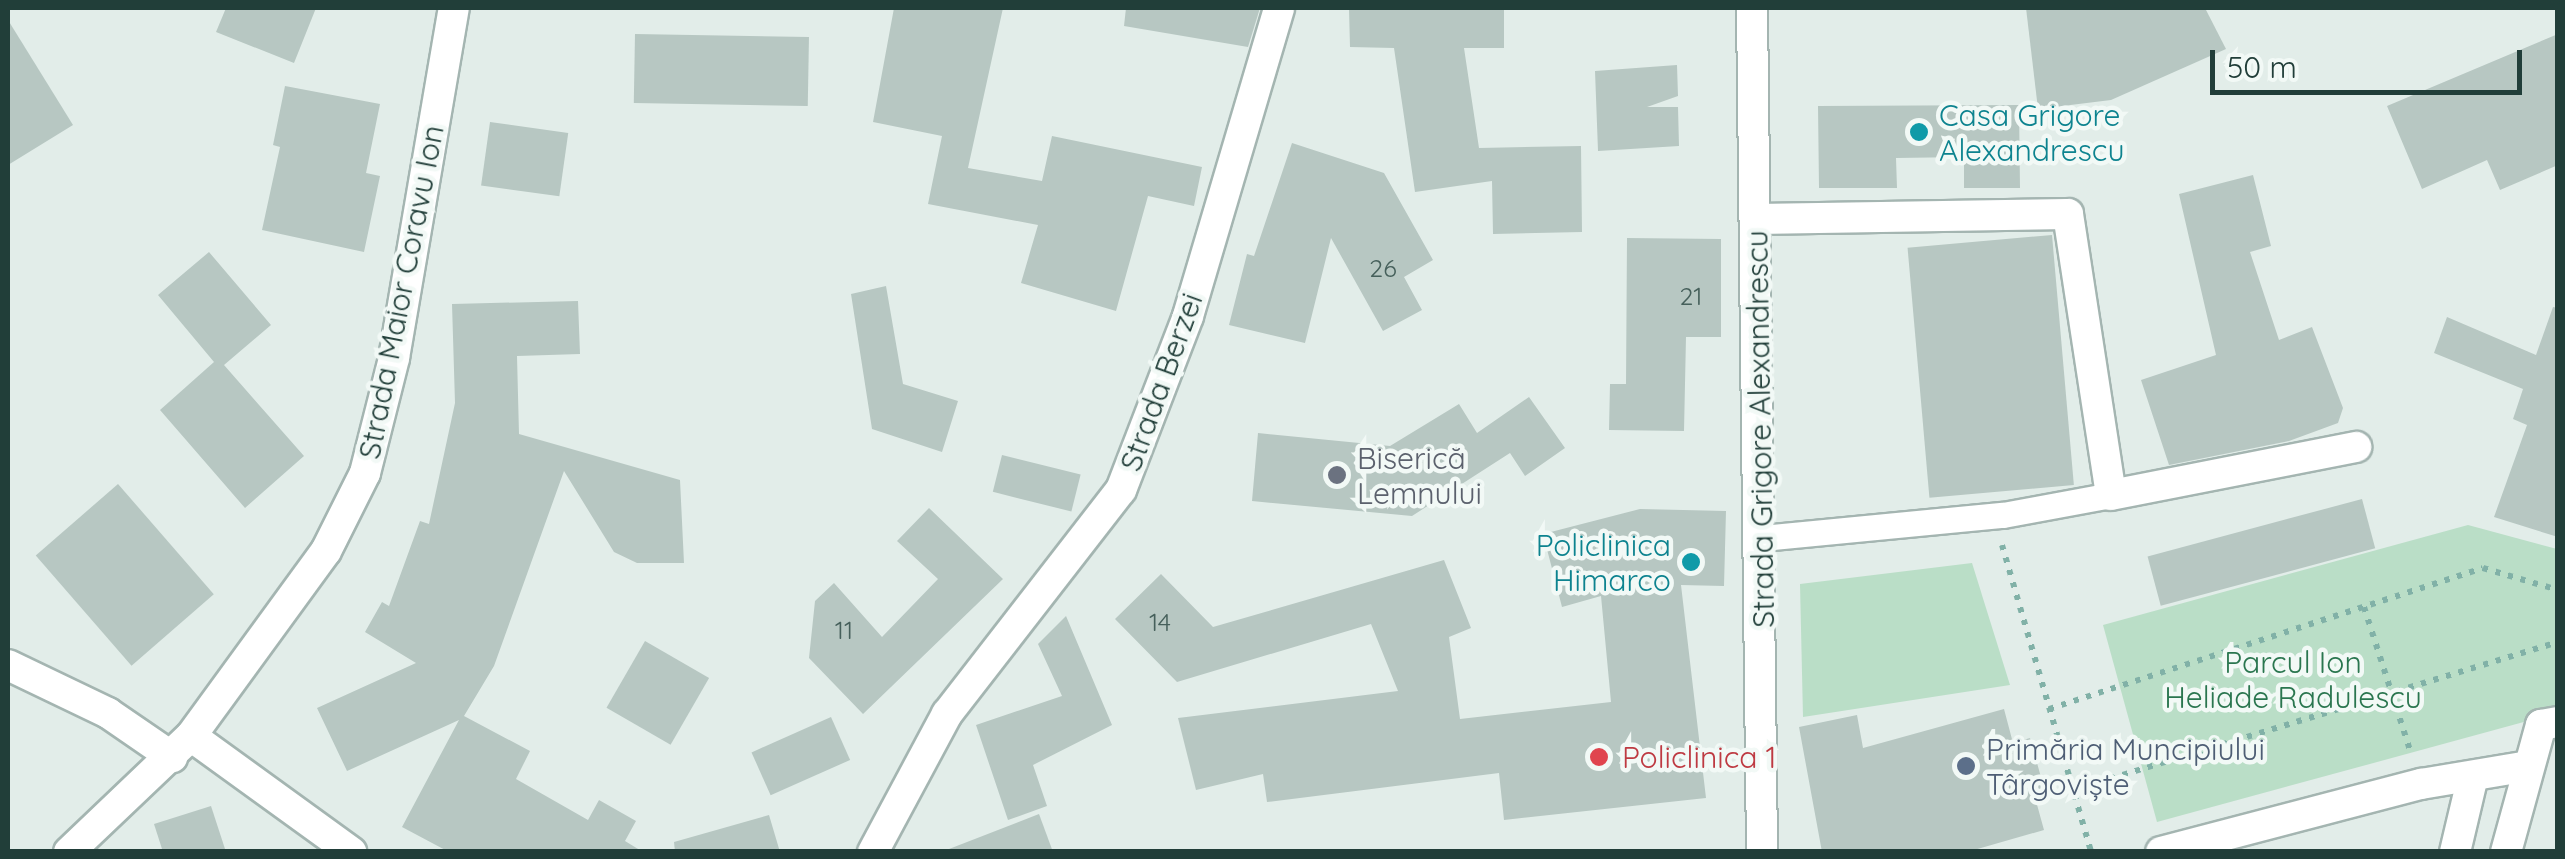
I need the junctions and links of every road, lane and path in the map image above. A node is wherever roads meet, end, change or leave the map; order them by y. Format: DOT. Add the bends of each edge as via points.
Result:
graph roads {
  1 [pos="454,8"];
  2 [pos="1279,8"];
  3 [pos="1752,8"];
  4 [pos="1756,219"];
  5 [pos="2356,447"];
  6 [pos="2112,495"];
  7 [pos="1993,516"];
  8 [pos="1762,538"];
  9 [pos="2558,590"];
  10 [pos="2364,607"];
  11 [pos="2558,642"];
  12 [pos="8,665"];
  13 [pos="2392,692"];
  14 [pos="2049,709"];
  15 [pos="2558,722"];
  16 [pos="182,746"];
  17 [pos="2528,766"];
  18 [pos="2473,776"];
  19 [pos="2422,784"];
  20 [pos="2073,790"];
  21 [pos="893,814"];
  22 [pos="2162,851"];
  23 [pos="69,852"];
  24 [pos="351,852"];
  25 [pos="873,852"];
  26 [pos="896,852"];
  27 [pos="1762,852"];
  28 [pos="2090,852"];
  29 [pos="2455,852"];
  30 [pos="2506,852"];
  1 -- 16 [label="street, Strada Maior Coravu Ion" via="394,358 365,473 326,551"];
  2 -- 21 [label="street, Strada Berzei" via="1188,316 1129,474 1091,534 946,714"];
  3 -- 4 [label="street, Strada Grigore Alexandrescu"];
  4 -- 6 [label="street" via="2068,214"];
  4 -- 8 [label="street, Strada Grigore Alexandrescu"];
  5 -- 6 [label="street"];
  6 -- 7 [label="lane"];
  7 -- 8 [label="lane"];
  7 -- 14 [label="path"];
  8 -- 27 [label="street, Strada Grigore Alexandrescu"];
  9 -- 10 [label="path" via="2484,568"];
  10 -- 13 [label="path"];
  10 -- 14 [label="path"];
  11 -- 13 [label="path"];
  12 -- 16 [label="street"];
  13 -- 19 [label="path"];
  13 -- 20 [label="path"];
  14 -- 20 [label="path"];
  15 -- 17 [label="street" via="2541,726"];
  16 -- 23 [label="street, Strada Maior Coravu Ion"];
  16 -- 24 [label="street"];
  17 -- 18 [label="street"];
  17 -- 30 [label="street"];
  18 -- 19 [label="street"];
  18 -- 29 [label="street"];
  19 -- 22 [label="street"];
  20 -- 28 [label="path"];
  21 -- 25 [label="street, Strada Berzei"];
  21 -- 26 [label="street"];
}
